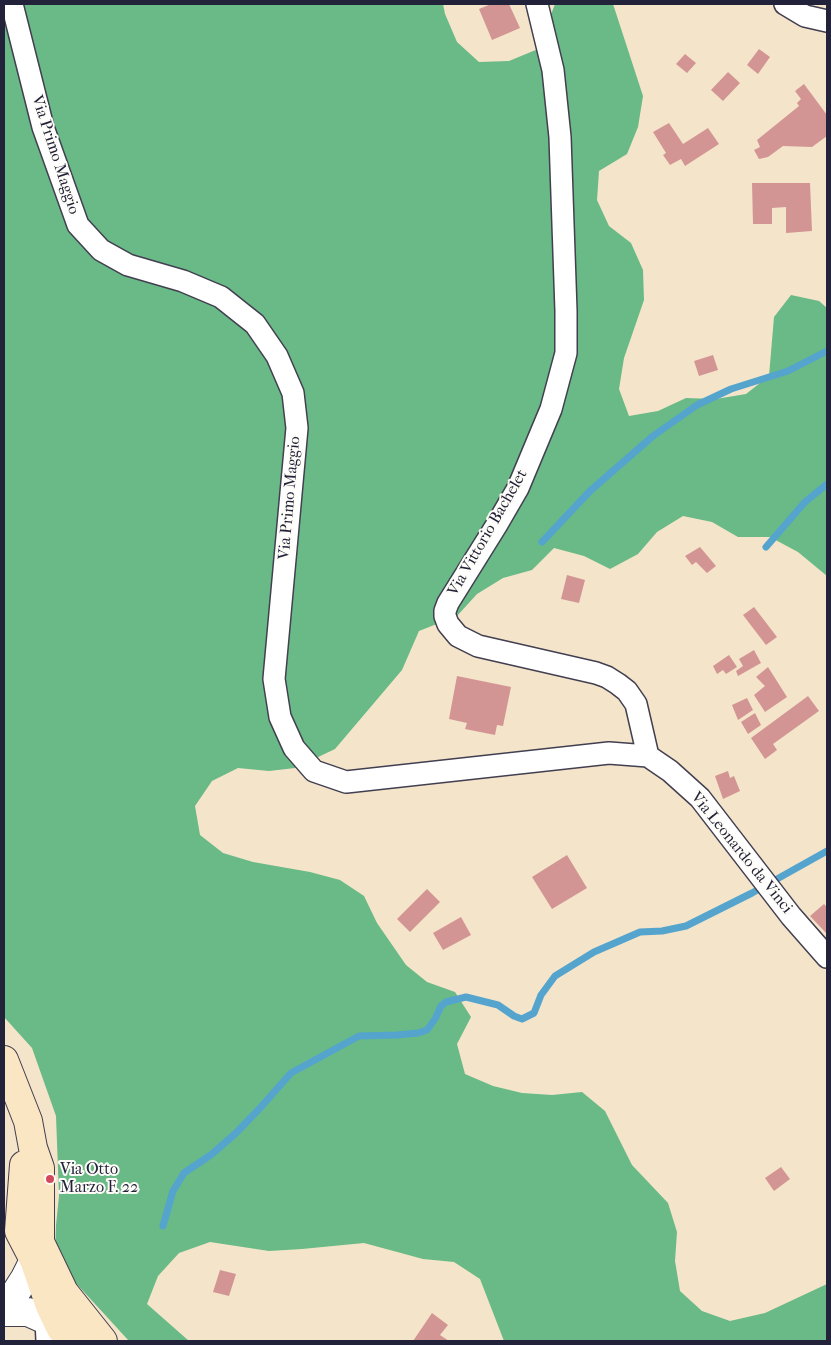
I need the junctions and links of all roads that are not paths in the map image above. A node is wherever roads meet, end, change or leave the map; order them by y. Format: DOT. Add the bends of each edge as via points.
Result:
graph roads {
  1 [pos="12,4"];
  2 [pos="537,4"];
  3 [pos="785,4"];
  4 [pos="827,21"];
  5 [pos="648,756"];
  6 [pos="827,957"];
  7 [pos="4,1060"];
  8 [pos="31,1244"];
  9 [pos="4,1284"];
  10 [pos="4,1312"];
  11 [pos="58,1333"];
  12 [pos="103,1341"];
  1 -- 5 [label="street, Via Primo Maggio" via="43,127 78,225 100,250 128,265 183,281 235,308 255,324 277,356 293,393 297,428 274,679 280,717 294,748 314,771 346,782 609,752"];
  2 -- 5 [label="street, Via Vittorio Bachelet" via="552,70 560,137 566,353 551,409 518,488 448,603 445,616 458,636 478,646 596,673 618,684 636,704"];
  3 -- 4 [label="street" via="805,16"];
  5 -- 6 [label="street, Via Leonardo da Vinci" via="700,798 791,916"];
  7 -- 8 [label="main road" via="28,1121 32,1148 24,1165"];
  8 -- 9 [label="street" via="15,1258"];
  8 -- 10 [label="street" via="25,1278"];
  8 -- 11 [label="main road"];
  8 -- 12 [label="main road"];
  10 -- 11 [label="street" via="28,1312"];
}
